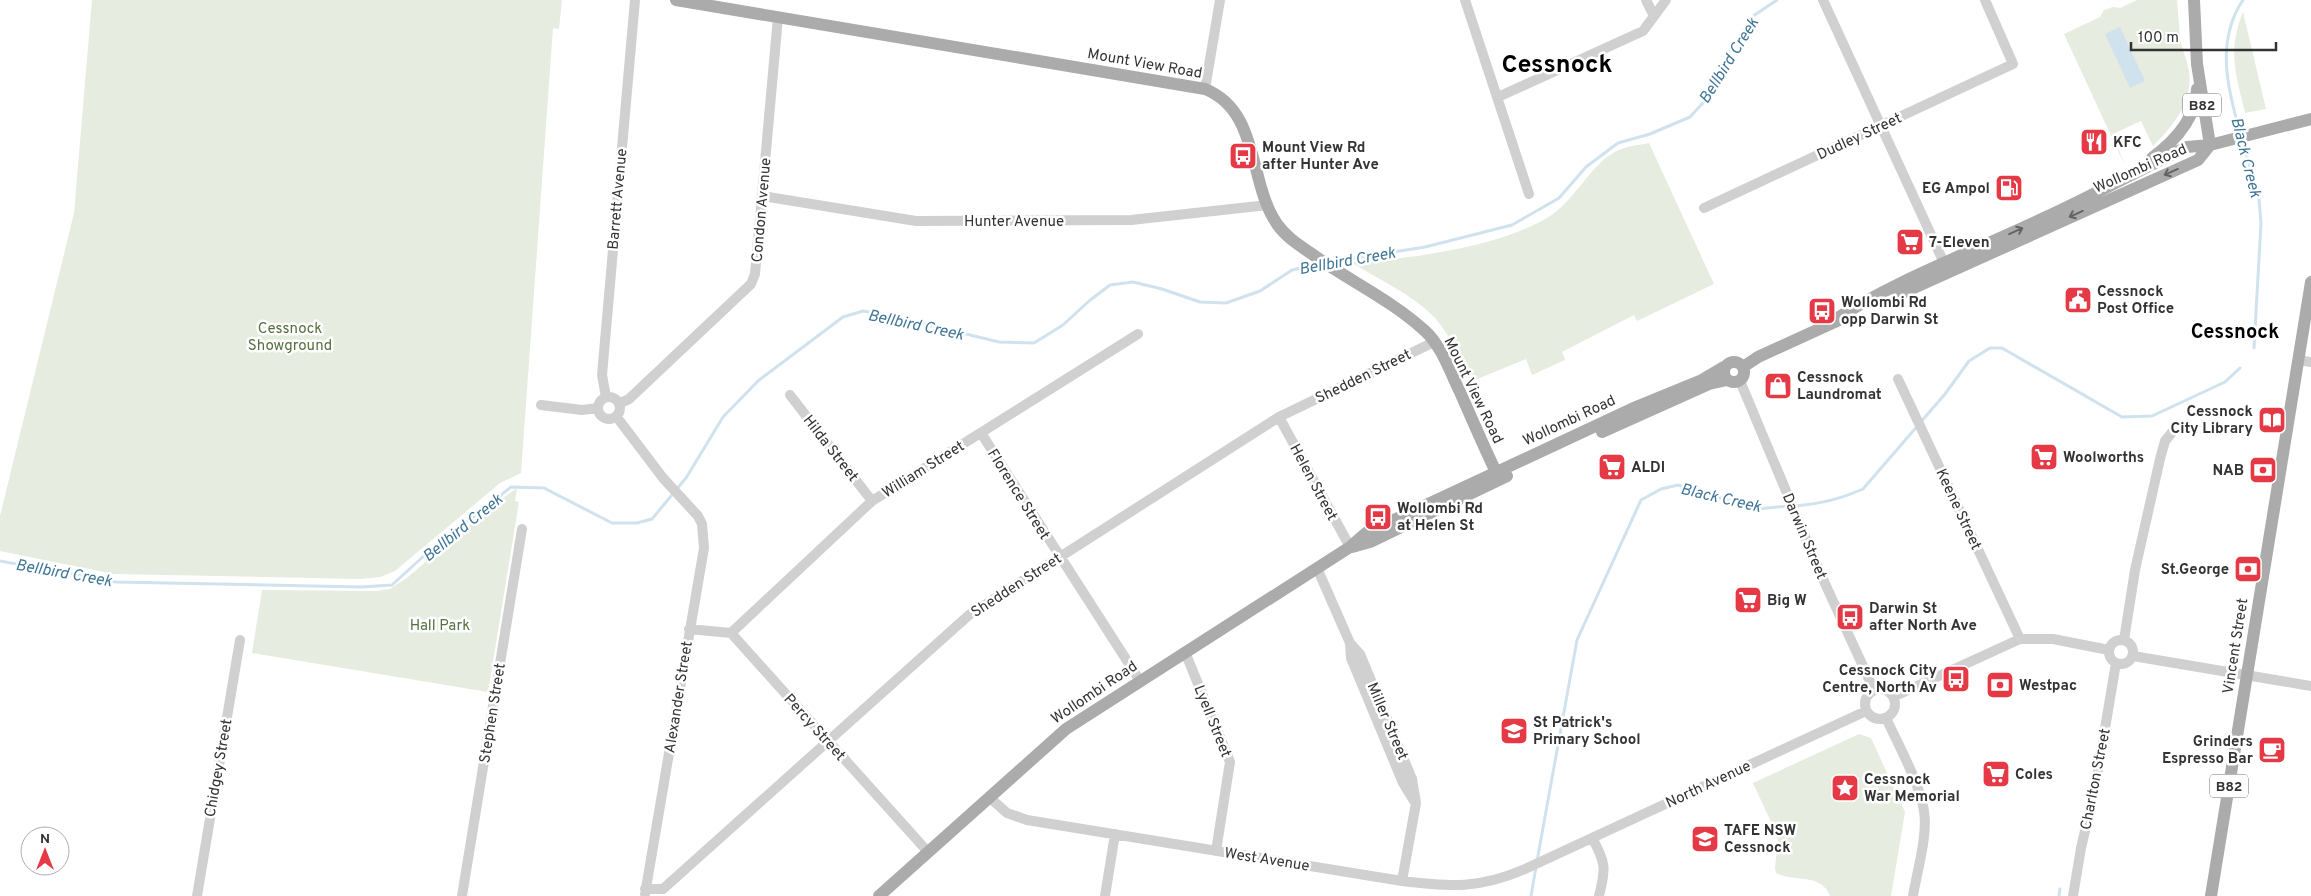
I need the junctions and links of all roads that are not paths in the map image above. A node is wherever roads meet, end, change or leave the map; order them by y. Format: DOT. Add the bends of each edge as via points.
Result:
graph roads {
  1 [pos="635,0"];
  2 [pos="676,0"];
  3 [pos="1220,0"];
  4 [pos="1465,0"];
  5 [pos="1646,0"];
  6 [pos="1666,0"];
  7 [pos="1823,0"];
  8 [pos="1985,0"];
  9 [pos="2194,0"];
  10 [pos="1654,16"];
  11 [pos="778,17"];
  12 [pos="2197,64"];
  13 [pos="1205,89"];
  14 [pos="1498,97"];
  15 [pos="2311,119"];
  16 [pos="1881,125"];
  17 [pos="2210,145"];
  18 [pos="2135,172"];
  19 [pos="1529,194"];
  20 [pos="762,196"];
  21 [pos="1268,205"];
  22 [pos="1704,208"];
  23 [pos="1944,263"];
  24 [pos="1970,263"];
  25 [pos="1927,282"];
  26 [pos="2311,282"];
  27 [pos="1831,322"];
  28 [pos="1138,334"];
  29 [pos="1434,342"];
  30 [pos="2305,361"];
  31 [pos="1743,367"];
  32 [pos="1730,376"];
  33 [pos="1898,379"];
  34 [pos="790,396"];
  35 [pos="606,397"];
  36 [pos="619,404"];
  37 [pos="542,405"];
  38 [pos="598,408"];
  39 [pos="616,416"];
  40 [pos="1279,417"];
  41 [pos="2174,430"];
  42 [pos="981,433"];
  43 [pos="1540,461"];
  44 [pos="1496,472"];
  45 [pos="1462,498"];
  46 [pos="872,501"];
  47 [pos="522,529"];
  48 [pos="1350,547"];
  49 [pos="1059,557"];
  50 [pos="1317,568"];
  51 [pos="689,629"];
  52 [pos="731,633"];
  53 [pos="2020,639"];
  54 [pos="240,640"];
  55 [pos="2124,640"];
  56 [pos="2109,650"];
  57 [pos="1185,652"];
  58 [pos="2132,656"];
  59 [pos="2116,662"];
  60 [pos="2247,675"];
  61 [pos="1140,681"];
  62 [pos="2311,686"];
  63 [pos="1874,690"];
  64 [pos="1893,697"];
  65 [pos="1866,710"];
  66 [pos="1886,718"];
  67 [pos="827,740"];
  68 [pos="989,797"];
  69 [pos="1115,834"];
  70 [pos="1592,838"];
  71 [pos="1216,851"];
  72 [pos="928,852"];
  73 [pos="1550,858"];
  74 [pos="1402,881"];
  75 [pos="645,893"];
  76 [pos="197,896"];
  77 [pos="462,896"];
  78 [pos="879,896"];
  79 [pos="1105,896"];
  80 [pos="1599,896"];
  81 [pos="1913,896"];
  82 [pos="2074,896"];
  83 [pos="2211,896"];
  1 -- 35 [label="street, Barrett Avenue" via="602,375"];
  2 -- 11 [label="main road, Mount View Road"];
  3 -- 13 [label="street"];
  4 -- 14 [label="street"];
  5 -- 10 [label="street"];
  6 -- 10 [label="street"];
  7 -- 16 [label="street"];
  8 -- 16 [label="street, Dudley Street" via="2013,64"];
  9 -- 12 [label="main road, B82"];
  10 -- 14 [label="street" via="1643,31"];
  11 -- 13 [label="main road, Mount View Road"];
  11 -- 20 [label="street, Condon Avenue"];
  12 -- 17 [label="main road, B82"];
  12 -- 18 [label="main road" via="2196,94 2183,130"];
  13 -- 21 [label="main road, Mount View Road" via="1223,99 1239,118"];
  14 -- 19 [label="street"];
  15 -- 17 [label="main road"];
  16 -- 22 [label="street, Dudley Street"];
  16 -- 23 [label="street"];
  17 -- 18 [label="main road, Wollombi Road" via="2191,145"];
  17 -- 24 [label="main road, Wollombi Road, one-way" via="2198,160"];
  23 -- 18 [label="main road, Wollombi Road, one-way" via="2043,219"];
  20 -- 21 [label="street, Hunter Avenue" via="916,221 1131,220"];
  20 -- 36 [label="street, Condon Avenue" via="755,274 751,284 629,399"];
  21 -- 29 [label="main road, Mount View Road" via="1283,231 1332,268 1402,313"];
  23 -- 24 [label="main road"];
  23 -- 25 [label="main road"];
  23 -- 27 [label="main road, Wollombi Road"];
  24 -- 25 [label="main road, Wollombi Road"];
  25 -- 27 [label="main road, Wollombi Road"];
  26 -- 30 [label="main road, Vincent Street / B82"];
  27 -- 31 [label="main road, Wollombi Road"];
  28 -- 42 [label="street, William Street"];
  29 -- 40 [label="street, Shedden Street"];
  29 -- 44 [label="main road, Mount View Road"];
  30 -- 60 [label="main road, Vincent Street / B82"];
  31 -- 32 [label="main road" via="1744,373"];
  31 -- 32 [label="main road" via="1735,361 1729,362"];
  32 -- 43 [label="main road, Wollombi Road"];
  32 -- 44 [label="main road, Wollombi Road" via="1702,380 1636,407"];
  32 -- 63 [label="street, Darwin Street"];
  33 -- 53 [label="street, Keene Street"];
  34 -- 46 [label="street, Hilda Street"];
  35 -- 36 [label="street" via="615,399"];
  35 -- 38 [label="street"];
  36 -- 39 [label="street"];
  37 -- 38 [label="street" via="582,410"];
  38 -- 39 [label="street" via="603,417"];
  39 -- 51 [label="street, Alexander Street" via="702,524 704,548"];
  40 -- 48 [label="street, Helen Street"];
  40 -- 49 [label="street, Shedden Street"];
  41 -- 55 [label="street" via="2165,441 2160,459 2135,570"];
  42 -- 46 [label="street, William Street"];
  42 -- 49 [label="street, Florence Street"];
  43 -- 44 [label="main road" via="1506,473"];
  43 -- 45 [label="main road, Wollombi Road"];
  44 -- 45 [label="main road" via="1491,480 1469,490"];
  44 -- 48 [label="main road, Wollombi Road" via="1366,533"];
  45 -- 48 [label="main road, Wollombi Road" via="1370,542"];
  46 -- 52 [label="street, William Street"];
  47 -- 77 [label="street, Stephen Street"];
  48 -- 50 [label="main road, Wollombi Road"];
  49 -- 61 [label="street, Florence Street"];
  49 -- 67 [label="street, Shedden Street" via="969,615"];
  50 -- 57 [label="main road, Wollombi Road"];
  50 -- 74 [label="street, Miller Street" via="1350,643 1360,654 1412,779 1416,804"];
  51 -- 52 [label="street"];
  51 -- 75 [label="street, Alexander Street"];
  52 -- 67 [label="street, Percy Street"];
  53 -- 56 [label="street" via="2053,639"];
  53 -- 64 [label="street"];
  54 -- 76 [label="street, Chidgey Street"];
  55 -- 56 [label="street" via="2114,642"];
  55 -- 58 [label="street" via="2132,646"];
  56 -- 59 [label="street" via="2110,657"];
  57 -- 61 [label="main road, Wollombi Road"];
  57 -- 71 [label="street, Lyell Street" via="1230,762"];
  58 -- 59 [label="street" via="2126,663"];
  58 -- 60 [label="street"];
  59 -- 82 [label="street, Charlton Street"];
  60 -- 62 [label="street"];
  60 -- 83 [label="main road, Vincent Street / B82"];
  61 -- 68 [label="main road, Wollombi Road" via="1066,729"];
  63 -- 64 [label="street" via="1885,690"];
  63 -- 65 [label="street" via="1866,699"];
  64 -- 66 [label="street" via="1895,708"];
  65 -- 66 [label="street" via="1874,719"];
  65 -- 70 [label="street, North Avenue"];
  66 -- 81 [label="street" via="1924,812"];
  67 -- 72 [label="street, Percy Street"];
  67 -- 75 [label="street, Shedden Street" via="663,889"];
  68 -- 69 [label="street, West Avenue" via="1019,819"];
  68 -- 72 [label="main road, Wollombi Road"];
  69 -- 71 [label="street, West Avenue"];
  69 -- 79 [label="street"];
  70 -- 73 [label="street, North Avenue"];
  70 -- 80 [label="street" via="1602,854 1605,867"];
  71 -- 74 [label="street, West Avenue"];
  72 -- 78 [label="main road, Wollombi Road"];
  73 -- 74 [label="street, West Avenue" via="1479,885 1448,886"];
}
